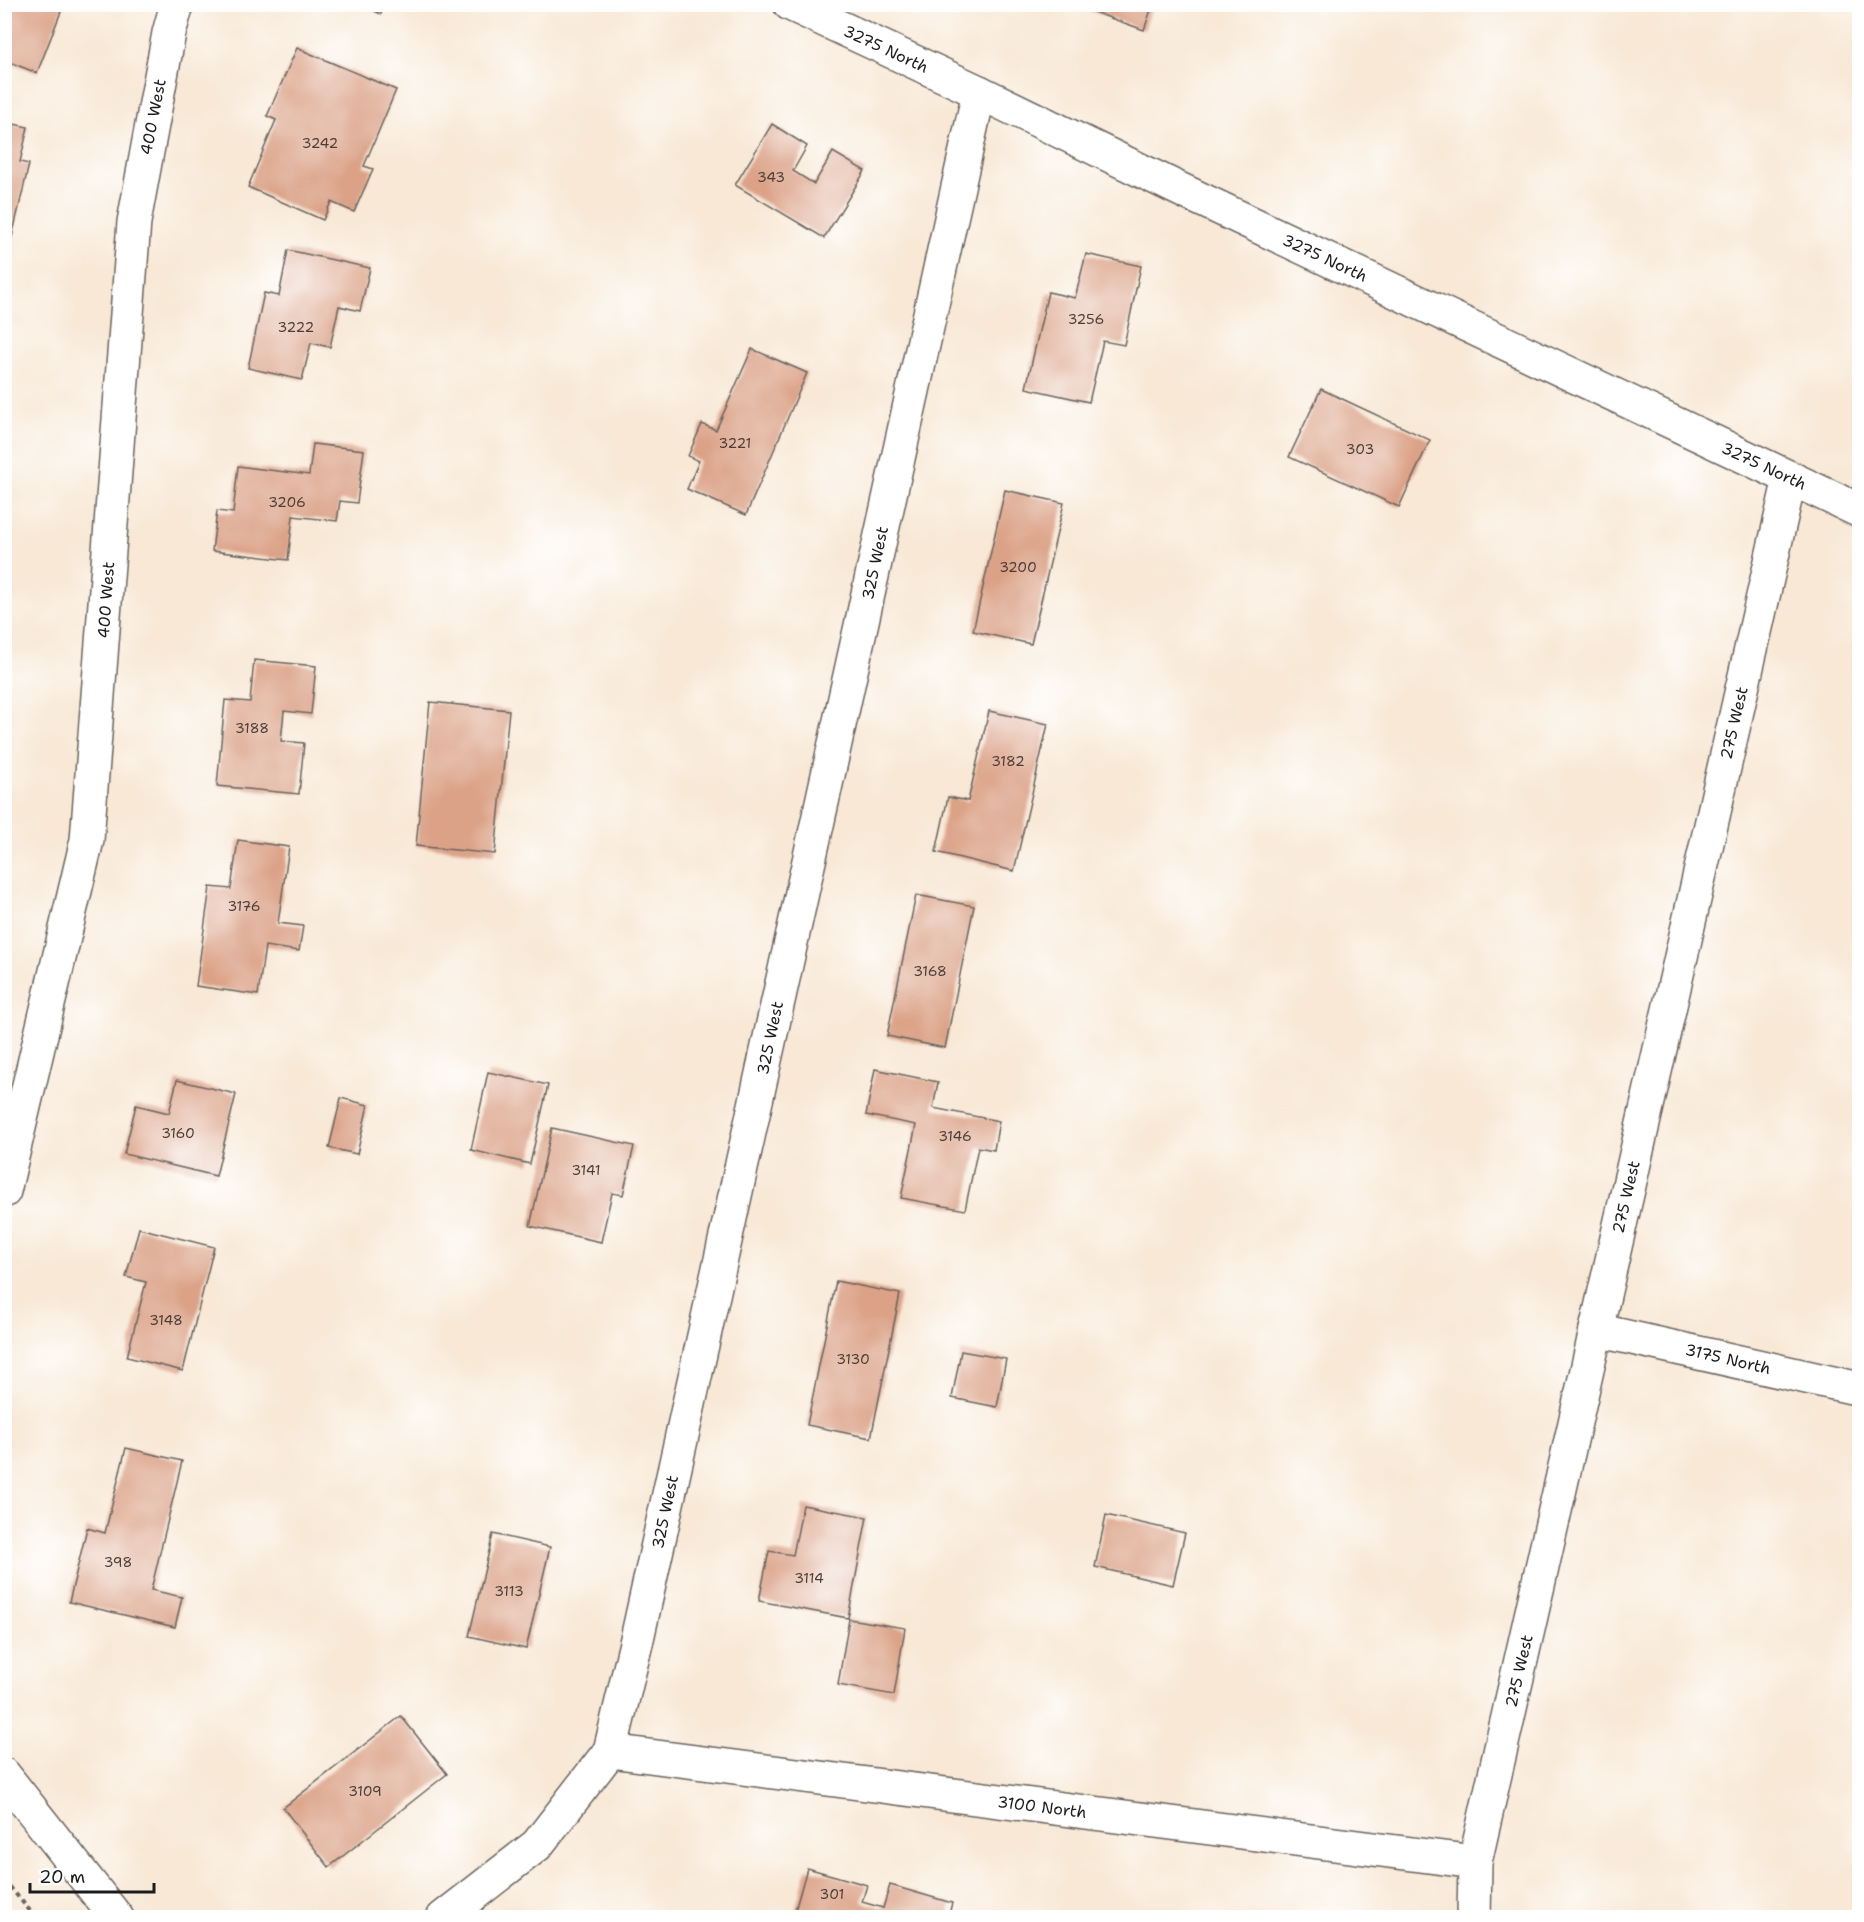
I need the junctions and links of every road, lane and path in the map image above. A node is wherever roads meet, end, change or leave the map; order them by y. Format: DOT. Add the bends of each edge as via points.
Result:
graph roads {
  1 [pos="177,4"];
  2 [pos="790,4"];
  3 [pos="979,92"];
  4 [pos="1790,478"];
  5 [pos="1860,511"];
  6 [pos="4,1191"];
  7 [pos="1596,1330"];
  8 [pos="1860,1389"];
  9 [pos="610,1751"];
  10 [pos="4,1775"];
  11 [pos="1475,1862"];
  12 [pos="4,1880"];
  13 [pos="36,1917"];
  14 [pos="117,1917"];
  15 [pos="443,1917"];
  16 [pos="1474,1917"];
  1 -- 6 [label="street, 400 West" via="134,222 87,840"];
  2 -- 3 [label="street, 3275 North"];
  3 -- 4 [label="street, 3275 North"];
  3 -- 9 [label="street, 325 West"];
  4 -- 5 [label="street, 3275 North"];
  4 -- 7 [label="street, 275 West"];
  7 -- 8 [label="street, 3175 North"];
  7 -- 11 [label="street, 275 West"];
  9 -- 11 [label="street, 3100 North"];
  9 -- 15 [label="street, 325 West" via="537,1845"];
  10 -- 14 [label="street"];
  11 -- 16 [label="street, 275 West"];
  12 -- 13 [label="path"];
}
